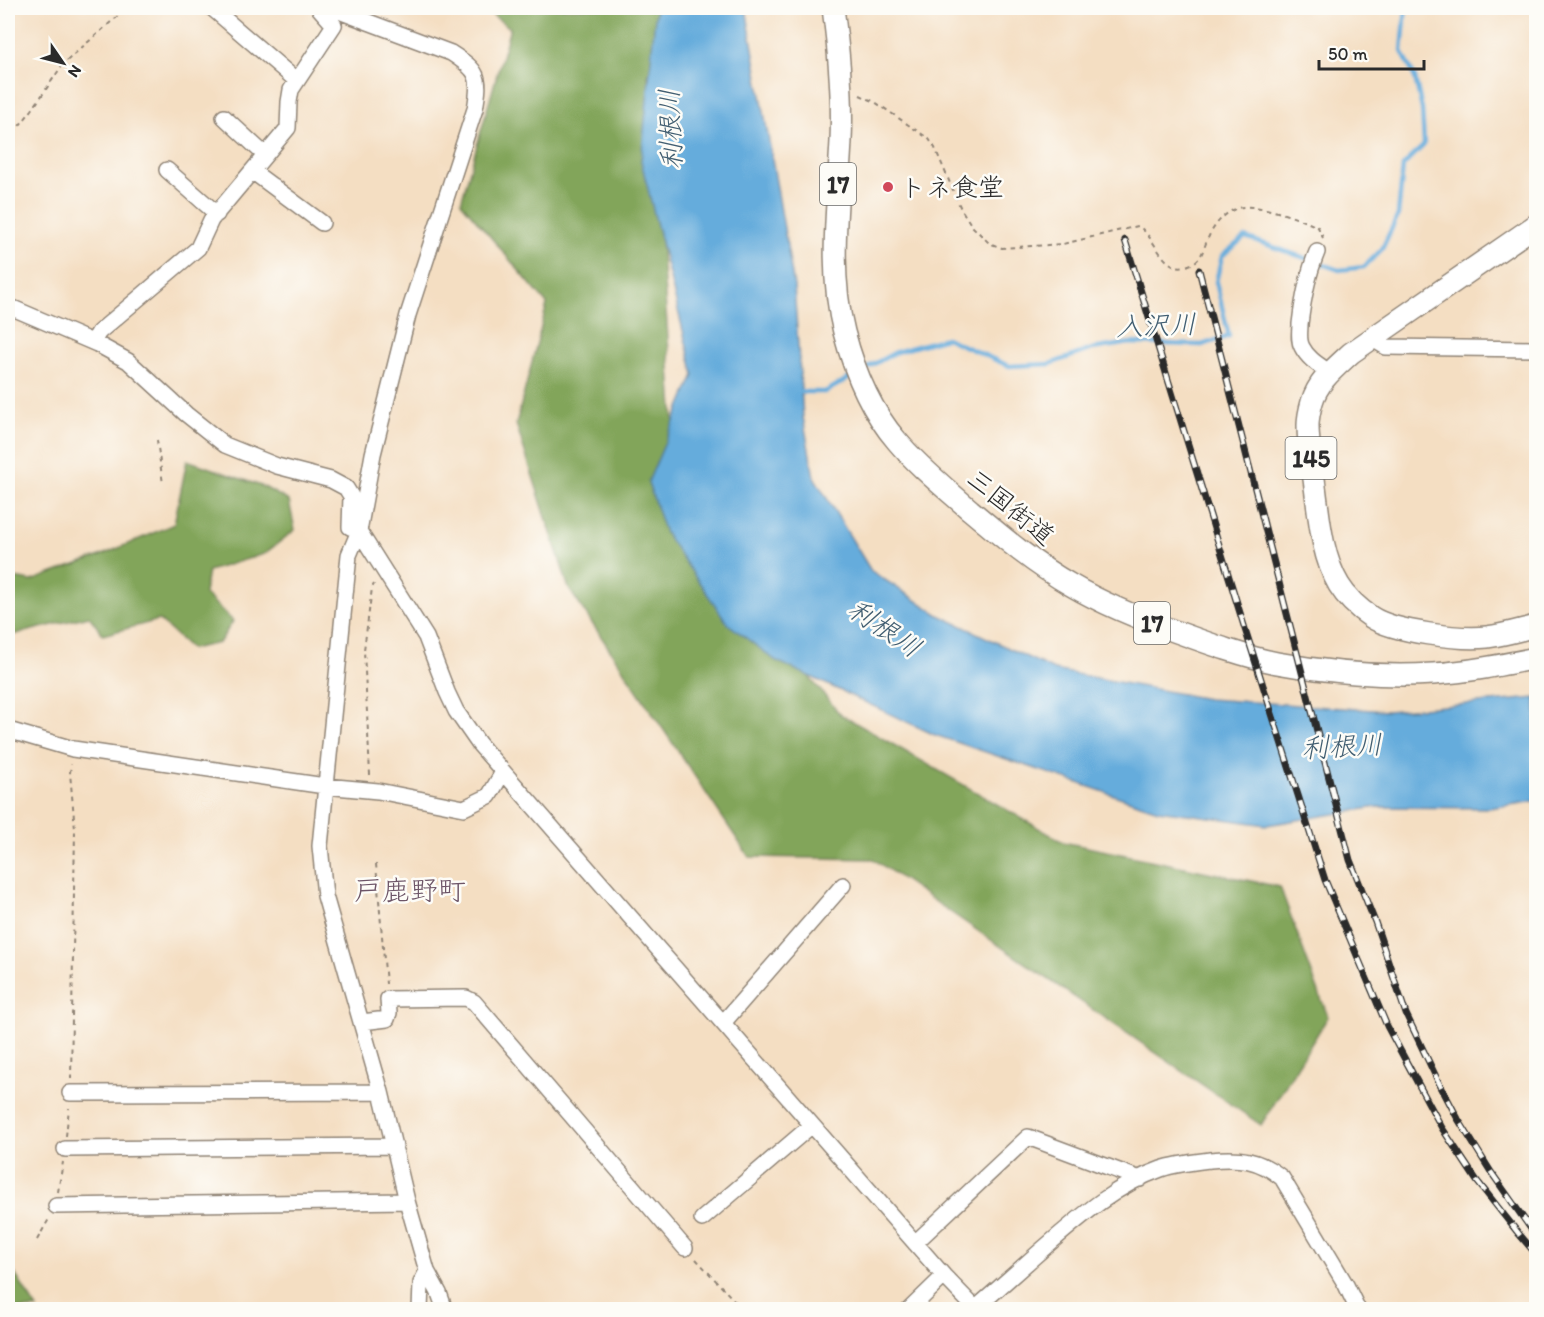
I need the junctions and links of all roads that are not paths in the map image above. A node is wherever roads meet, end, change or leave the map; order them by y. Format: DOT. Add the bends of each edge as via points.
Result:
graph roads {
  1 [pos="212,8"];
  2 [pos="319,8"];
  3 [pos="332,8"];
  4 [pos="833,8"];
  5 [pos="297,81"];
  6 [pos="224,117"];
  7 [pos="265,155"];
  8 [pos="166,170"];
  9 [pos="252,171"];
  10 [pos="217,214"];
  11 [pos="322,223"];
  12 [pos="1536,225"];
  13 [pos="1317,252"];
  14 [pos="8,306"];
  15 [pos="1371,338"];
  16 [pos="93,342"];
  17 [pos="1536,349"];
  18 [pos="1329,372"];
  19 [pos="359,531"];
  20 [pos="1536,626"];
  21 [pos="1536,658"];
  22 [pos="8,730"];
  23 [pos="504,772"];
  24 [pos="325,786"];
  25 [pos="843,885"];
  26 [pos="362,1022"];
  27 [pos="723,1023"];
  28 [pos="381,1092"];
  29 [pos="70,1094"];
  30 [pos="812,1125"];
  31 [pos="395,1146"];
  32 [pos="65,1149"];
  33 [pos="1140,1179"];
  34 [pos="407,1202"];
  35 [pos="56,1206"];
  36 [pos="702,1219"];
  37 [pos="915,1243"];
  38 [pos="685,1248"];
  39 [pos="427,1271"];
  40 [pos="944,1276"];
  41 [pos="976,1309"];
  42 [pos="420,1310"];
  43 [pos="445,1310"];
  44 [pos="909,1310"];
  45 [pos="1358,1310"];
  1 -- 5 [label="street"];
  2 -- 5 [label="street" via="334,25"];
  3 -- 19 [label="street" via="451,53 468,64 479,88 476,109 408,315 373,454"];
  4 -- 21 [label="highway, 三国街道 / 17" via="841,140 836,274 845,333 871,402 896,440 945,488 1068,584 1147,622 1232,651 1275,663 1373,673 1467,671"];
  5 -- 7 [label="street" via="291,90 288,128"];
  6 -- 7 [label="street"];
  7 -- 9 [label="street"];
  8 -- 10 [label="street"];
  9 -- 10 [label="street"];
  9 -- 11 [label="street"];
  10 -- 16 [label="street" via="198,248 99,332"];
  12 -- 15 [label="highway, 145"];
  13 -- 18 [label="street" via="1302,300 1300,344 1308,357"];
  14 -- 16 [label="street"];
  15 -- 17 [label="street" via="1386,347"];
  15 -- 18 [label="highway, 145"];
  16 -- 19 [label="street" via="128,361 225,444 346,488 351,496 350,527"];
  18 -- 20 [label="highway, 145" via="1312,401 1309,444 1323,542 1332,570 1349,598 1374,619 1416,632 1478,638"];
  19 -- 23 [label="street" via="426,637 456,711"];
  19 -- 24 [label="street" via="349,555"];
  22 -- 24 [label="street" via="73,749"];
  23 -- 24 [label="street" via="489,796 464,808 370,790"];
  23 -- 27 [label="street"];
  24 -- 26 [label="street" via="320,846 325,896"];
  25 -- 27 [label="street"];
  26 -- 28 [label="street"];
  26 -- 38 [label="street" via="387,1019 388,999 466,998 474,1002"];
  27 -- 30 [label="street"];
  28 -- 29 [label="street"];
  28 -- 31 [label="street"];
  30 -- 36 [label="street"];
  30 -- 37 [label="street"];
  31 -- 32 [label="street"];
  31 -- 34 [label="street"];
  33 -- 37 [label="street" via="1028,1137"];
  33 -- 41 [label="street" via="1086,1212"];
  33 -- 45 [label="street" via="1162,1169 1225,1158 1248,1159 1273,1170 1295,1198"];
  34 -- 35 [label="street"];
  34 -- 39 [label="street"];
  37 -- 40 [label="street"];
  39 -- 42 [label="street" via="421,1282"];
  39 -- 43 [label="street"];
  40 -- 41 [label="street"];
  40 -- 44 [label="street"];
}
